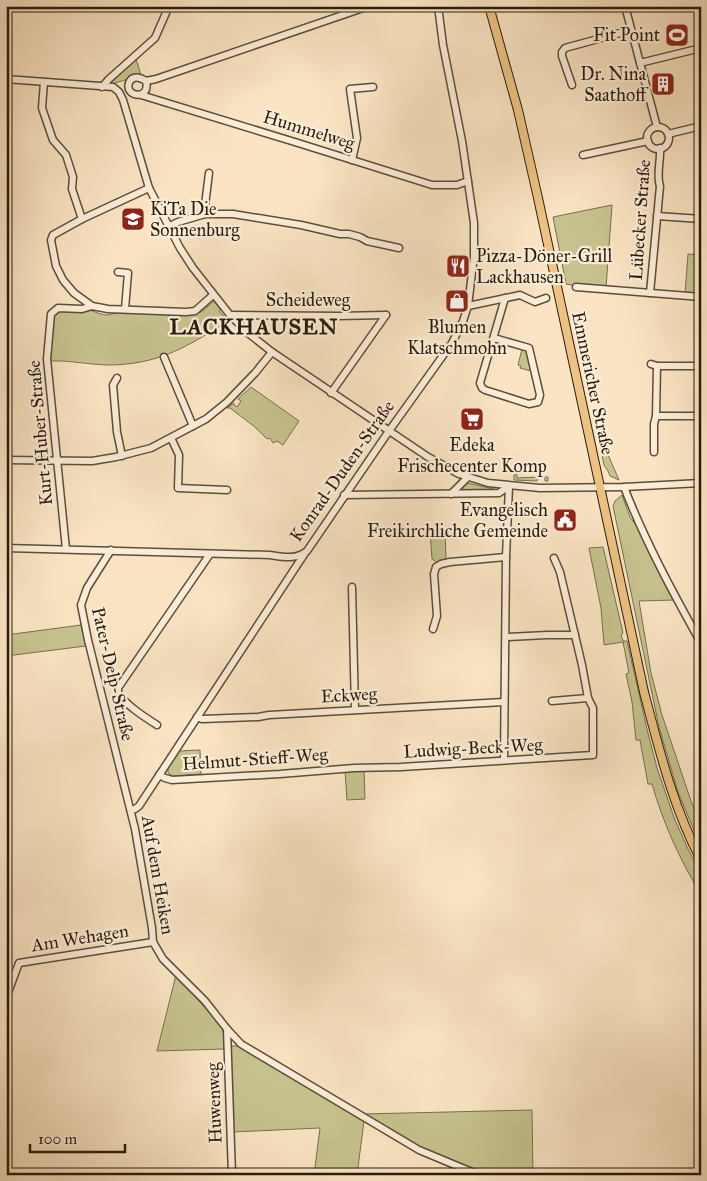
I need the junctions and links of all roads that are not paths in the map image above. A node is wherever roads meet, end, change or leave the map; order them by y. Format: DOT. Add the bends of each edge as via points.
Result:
graph roads {
  1 [pos="169,6"];
  2 [pos="369,6"];
  3 [pos="438,6"];
  4 [pos="489,6"];
  5 [pos="625,6"];
  6 [pos="632,30"];
  7 [pos="701,48"];
  8 [pos="640,63"];
  9 [pos="6,79"];
  10 [pos="146,81"];
  11 [pos="44,82"];
  12 [pos="572,84"];
  13 [pos="102,87"];
  14 [pos="373,87"];
  15 [pos="141,95"];
  16 [pos="701,126"];
  17 [pos="656,127"];
  18 [pos="668,134"];
  19 [pos="648,141"];
  20 [pos="660,148"];
  21 [pos="583,155"];
  22 [pos="352,160"];
  23 [pos="209,173"];
  24 [pos="468,181"];
  25 [pos="149,188"];
  26 [pos="205,214"];
  27 [pos="657,216"];
  28 [pos="82,219"];
  29 [pos="701,219"];
  30 [pos="168,227"];
  31 [pos="399,248"];
  32 [pos="118,272"];
  33 [pos="576,288"];
  34 [pos="650,293"];
  35 [pos="213,295"];
  36 [pos="701,297"];
  37 [pos="505,298"];
  38 [pos="546,298"];
  39 [pos="92,306"];
  40 [pos="468,306"];
  41 [pos="125,309"];
  42 [pos="230,315"];
  43 [pos="494,338"];
  44 [pos="272,352"];
  45 [pos="164,356"];
  46 [pos="701,366"];
  47 [pos="117,378"];
  48 [pos="332,393"];
  49 [pos="656,416"];
  50 [pos="701,416"];
  51 [pos="193,426"];
  52 [pos="388,430"];
  53 [pos="171,438"];
  54 [pos="654,452"];
  55 [pos="122,456"];
  56 [pos="6,460"];
  57 [pos="58,461"];
  58 [pos="468,477"];
  59 [pos="701,484"];
  60 [pos="509,486"];
  61 [pos="600,487"];
  62 [pos="624,487"];
  63 [pos="227,490"];
  64 [pos="451,494"];
  65 [pos="344,495"];
  66 [pos="6,548"];
  67 [pos="66,550"];
  68 [pos="111,550"];
  69 [pos="306,551"];
  70 [pos="210,554"];
  71 [pos="506,557"];
  72 [pos="554,558"];
  73 [pos="352,587"];
  74 [pos="433,629"];
  75 [pos="575,635"];
  76 [pos="506,638"];
  77 [pos="701,643"];
  78 [pos="588,698"];
  79 [pos="552,701"];
  80 [pos="504,702"];
  81 [pos="355,710"];
  82 [pos="197,717"];
  83 [pos="157,725"];
  84 [pos="504,760"];
  85 [pos="354,768"];
  86 [pos="159,774"];
  87 [pos="131,810"];
  88 [pos="701,860"];
  89 [pos="153,942"];
  90 [pos="6,998"];
  91 [pos="227,1029"];
  92 [pos="232,1175"];
  93 [pos="479,1175"];
  1 -- 13 [label="street" via="155,38"];
  2 -- 10 [label="street"];
  3 -- 24 [label="street, Konrad-Duden-Straße"];
  4 -- 61 [label="main road, Emmericher Straße" via="518,110"];
  5 -- 6 [label="street"];
  6 -- 8 [label="street"];
  6 -- 12 [label="street" via="565,48 562,56"];
  7 -- 8 [label="street"];
  8 -- 17 [label="street"];
  9 -- 11 [label="street"];
  10 -- 15 [label="street" via="147,86"];
  10 -- 15 [label="street" via="135,77 128,85 134,95"];
  11 -- 13 [label="street"];
  11 -- 28 [label="street" via="42,108 53,140 66,155"];
  13 -- 25 [label="street" via="113,87 123,100"];
  14 -- 22 [label="street" via="350,89 357,138"];
  15 -- 22 [label="street, Hummelweg"];
  16 -- 18 [label="street"];
  17 -- 18 [label="street" via="664,128"];
  17 -- 19 [label="street, Lübecker Straße" via="649,132"];
  18 -- 20 [label="street, Lübecker Straße" via="669,140"];
  19 -- 20 [label="street, Lübecker Straße" via="655,148"];
  19 -- 21 [label="street"];
  20 -- 27 [label="street, Lübecker Straße"];
  22 -- 24 [label="street, Hummelweg" via="432,185 457,185"];
  23 -- 26 [label="street"];
  24 -- 40 [label="street, Konrad-Duden-Straße" via="474,223 474,256"];
  25 -- 28 [label="street"];
  25 -- 30 [label="street"];
  26 -- 30 [label="street"];
  26 -- 31 [label="street" via="233,214 284,222"];
  27 -- 29 [label="street"];
  27 -- 34 [label="street, Lübecker Straße"];
  28 -- 39 [label="street" via="53,235 51,240 56,266 63,280"];
  30 -- 35 [label="street" via="192,268"];
  32 -- 41 [label="street" via="128,273"];
  33 -- 34 [label="street"];
  34 -- 36 [label="street"];
  35 -- 41 [label="street" via="195,311"];
  35 -- 42 [label="street"];
  37 -- 38 [label="street" via="520,295 535,302"];
  37 -- 40 [label="street"];
  37 -- 43 [label="street"];
  39 -- 41 [label="street"];
  39 -- 57 [label="street, Kurt-Huber-Straße" via="58,308 51,314 47,359"];
  40 -- 52 [label="street, Konrad-Duden-Straße" via="452,343"];
  42 -- 44 [label="street"];
  42 -- 48 [label="street, Scheideweg" via="386,315"];
  43 -- 43 [label="street" via="480,383 482,388 528,404 538,402 540,395 529,348"];
  44 -- 48 [label="street"];
  44 -- 51 [label="street" via="227,402"];
  45 -- 51 [label="street"];
  46 -- 49 [label="street" via="654,365"];
  47 -- 55 [label="street" via="113,385"];
  48 -- 52 [label="street"];
  49 -- 50 [label="street"];
  49 -- 54 [label="street"];
  51 -- 53 [label="street"];
  52 -- 58 [label="street" via="428,457"];
  52 -- 65 [label="street, Konrad-Duden-Straße"];
  53 -- 55 [label="street"];
  53 -- 63 [label="street" via="178,455 178,488"];
  55 -- 57 [label="street" via="92,461"];
  56 -- 57 [label="street"];
  57 -- 67 [label="street, Kurt-Huber-Straße"];
  58 -- 60 [label="street"];
  58 -- 64 [label="street"];
  59 -- 62 [label="street"];
  60 -- 61 [label="street"];
  60 -- 64 [label="street" via="499,493"];
  60 -- 71 [label="street"];
  61 -- 62 [label="street"];
  61 -- 88 [label="main road, Emmericher Straße" via="644,692 664,767 681,818"];
  62 -- 77 [label="street" via="635,516"];
  64 -- 65 [label="street"];
  65 -- 69 [label="street, Konrad-Duden-Straße"];
  66 -- 67 [label="street, Konrad-Duden-Straße"];
  67 -- 68 [label="street, Konrad-Duden-Straße"];
  68 -- 70 [label="street, Konrad-Duden-Straße"];
  68 -- 87 [label="street, Pater-Delp-Straße" via="87,588 81,605"];
  69 -- 70 [label="street, Konrad-Duden-Straße" via="292,558"];
  69 -- 82 [label="street, Auf dem Heiken"];
  70 -- 83 [label="street" via="118,688 123,700"];
  71 -- 74 [label="street" via="450,562 436,567 437,616"];
  71 -- 76 [label="street"];
  72 -- 75 [label="street"];
  73 -- 81 [label="street"];
  75 -- 76 [label="street"];
  75 -- 78 [label="street"];
  76 -- 80 [label="street"];
  78 -- 79 [label="street"];
  78 -- 84 [label="street, Ludwig-Beck-Weg" via="593,708 594,755"];
  80 -- 81 [label="street, Eckweg"];
  80 -- 84 [label="street"];
  81 -- 82 [label="street, Eckweg" via="258,717"];
  82 -- 86 [label="street, Auf dem Heiken"];
  84 -- 85 [label="street, Ludwig-Beck-Weg"];
  85 -- 86 [label="street, Helmut-Stieff-Weg" via="172,780"];
  86 -- 87 [label="street, Auf dem Heiken" via="139,806"];
  87 -- 89 [label="street, Auf dem Heiken"];
  89 -- 90 [label="street, Am Wehagen" via="19,963"];
  89 -- 91 [label="street, Auf dem Heiken" via="163,959 205,1001"];
  91 -- 92 [label="street, Huwenweg"];
  91 -- 93 [label="street, Auf dem Heiken" via="241,1044 419,1150"];
}
